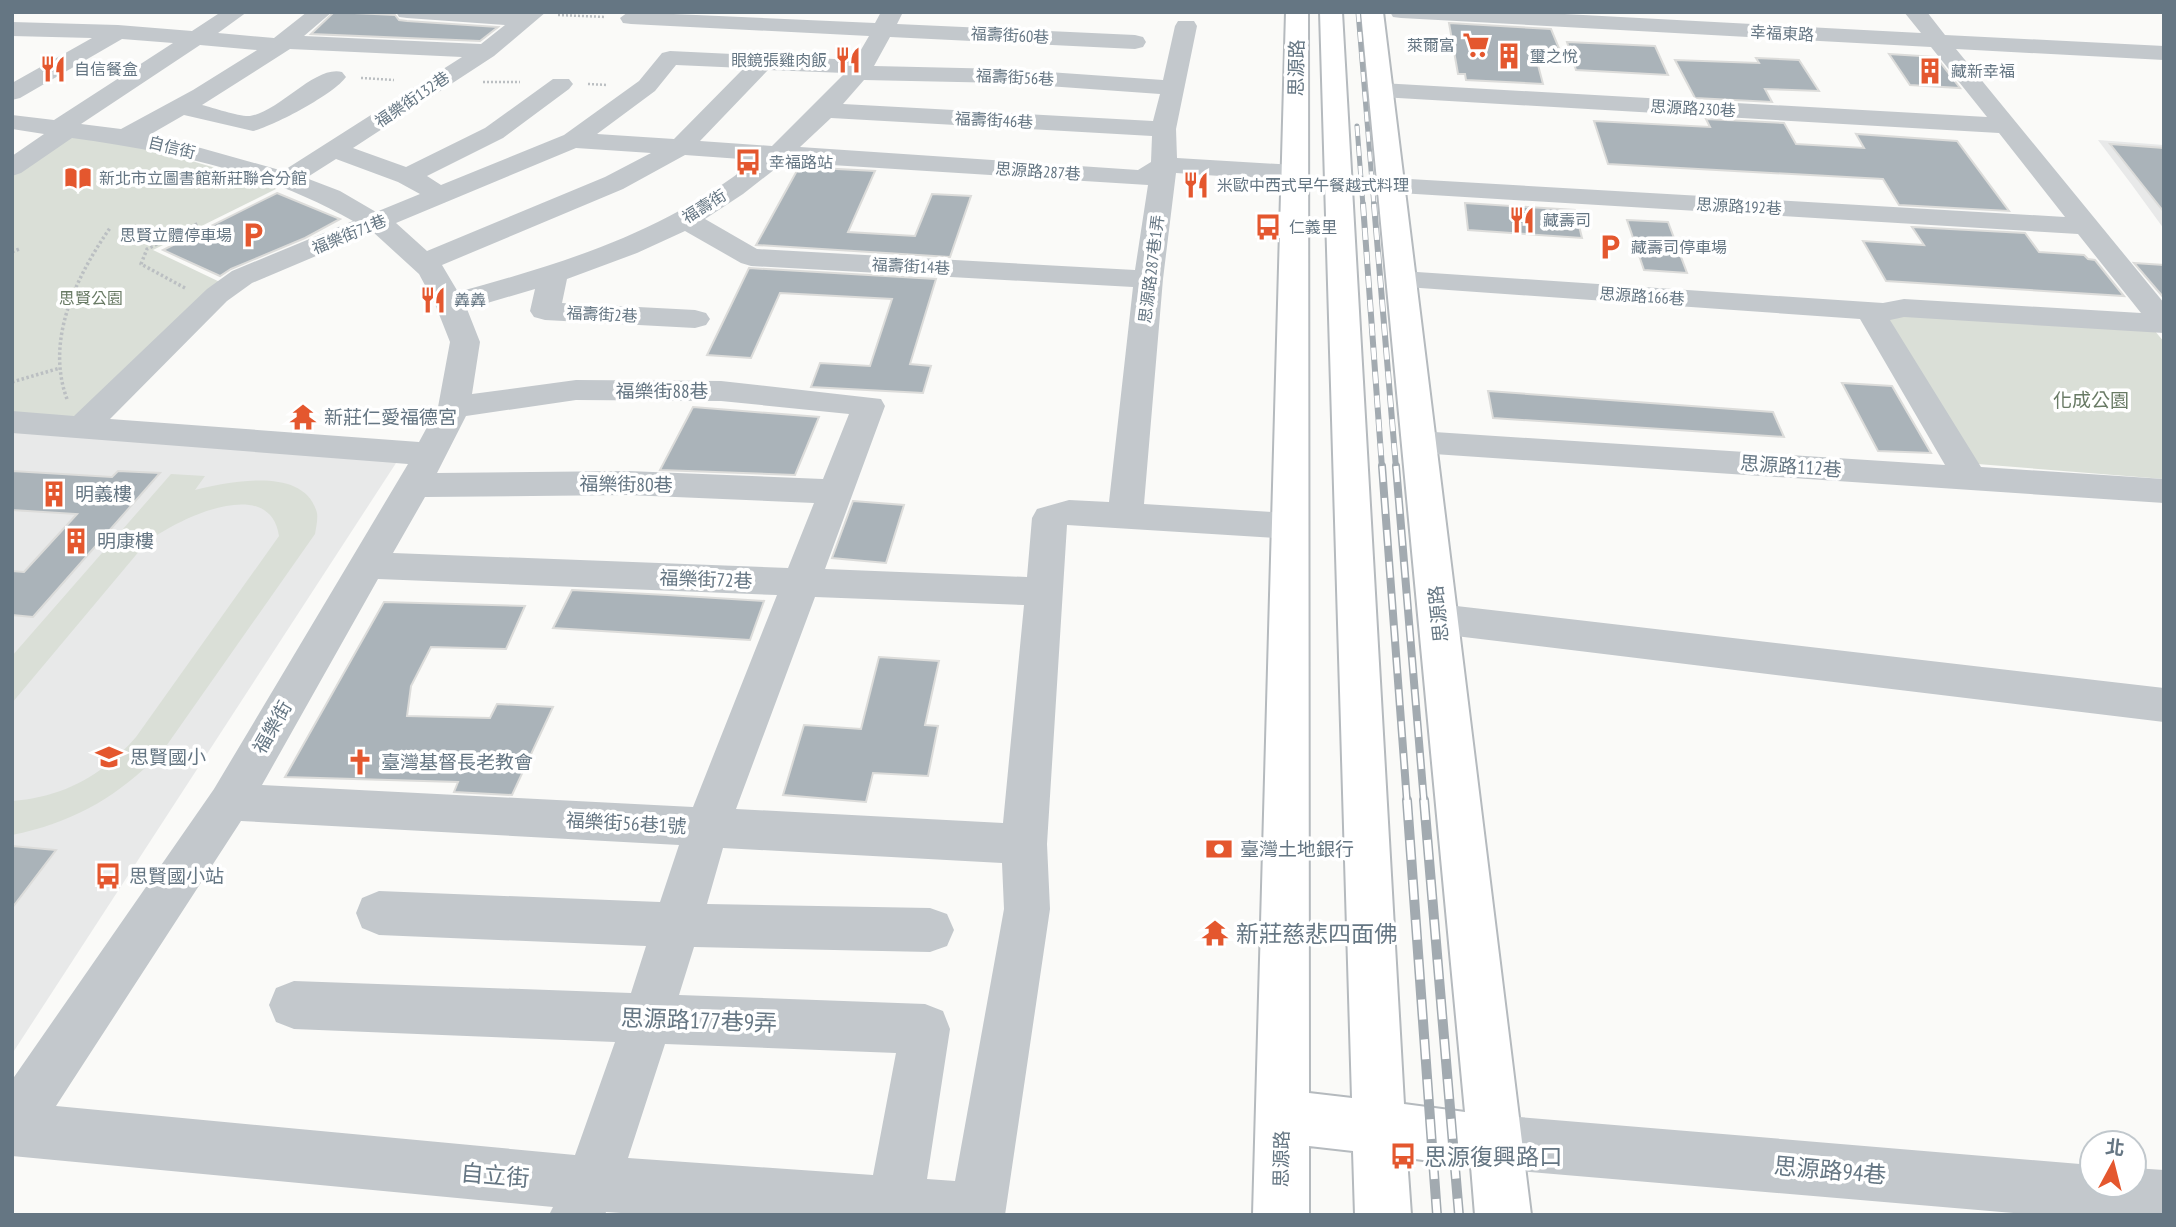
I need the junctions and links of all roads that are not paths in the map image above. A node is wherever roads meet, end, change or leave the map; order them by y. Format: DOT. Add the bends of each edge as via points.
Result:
graph roads {
  1 [pos="154,12"];
  2 [pos="236,12"];
  3 [pos="321,12"];
  4 [pos="407,12"];
  5 [pos="1297,12"];
  6 [pos="1331,12"];
  7 [pos="1373,12"];
  8 [pos="1401,12"];
  9 [pos="1915,12"];
  10 [pos="531,15"];
  11 [pos="631,18"];
  12 [pos="888,20"];
  13 [pos="1186,26"];
  14 [pos="12,29"];
  15 [pos="118,33"];
  16 [pos="198,39"];
  17 [pos="1135,41"];
  18 [pos="1938,41"];
  19 [pos="283,43"];
  20 [pos="486,51"];
  21 [pos="2164,53"];
  22 [pos="762,63"];
  23 [pos="12,67"];
  24 [pos="51,69"];
  25 [pos="858,70"];
  26 [pos="334,77"];
  27 [pos="561,83"];
  28 [pos="1173,88"];
  29 [pos="1381,90"];
  30 [pos="12,93"];
  31 [pos="183,107"];
  32 [pos="823,110"];
  33 [pos="12,121"];
  34 [pos="2006,126"];
  35 [pos="64,127"];
  36 [pos="1164,130"];
  37 [pos="125,137"];
  38 [pos="573,140"];
  39 [pos="679,148"];
  40 [pos="336,150"];
  41 [pos="777,154"];
  42 [pos="14,165"];
  43 [pos="1164,165"];
  44 [pos="1295,173"];
  45 [pos="407,176"];
  46 [pos="286,180"];
  47 [pos="1392,186"];
  48 [pos="441,195"];
  49 [pos="684,219"];
  50 [pos="376,223"];
  51 [pos="2086,226"];
  52 [pos="423,263"];
  53 [pos="553,275"];
  54 [pos="1148,279"];
  55 [pos="1402,280"];
  56 [pos="450,304"];
  57 [pos="1876,311"];
  58 [pos="695,319"];
  59 [pos="2164,324"];
  60 [pos="454,407"];
  61 [pos="75,414"];
  62 [pos="12,422"];
  63 [pos="1419,442"];
  64 [pos="422,470"];
  65 [pos="1970,478"];
  66 [pos="2164,491"];
  67 [pos="838,492"];
  68 [pos="1125,514"];
  69 [pos="1290,526"];
  70 [pos="367,565"];
  71 [pos="803,582"];
  72 [pos="1044,592"];
  73 [pos="1438,619"];
  74 [pos="2164,705"];
  75 [pos="229,803"];
  76 [pos="707,827"];
  77 [pos="1024,844"];
  78 [pos="379,913"];
  79 [pos="676,925"];
  80 [pos="930,930"];
  81 [pos="294,1005"];
  82 [pos="648,1017"];
  83 [pos="1282,1116"];
  84 [pos="12,1127"];
  85 [pos="1380,1128"];
  86 [pos="1495,1142"];
  87 [pos="2164,1198"];
  88 [pos="582,1199"];
  89 [pos="895,1205"];
  90 [pos="977,1213"];
  91 [pos="1280,1215"];
  92 [pos="1383,1215"];
  93 [pos="1503,1215"];
  1 -- 15 [label="street"];
  2 -- 16 [label="street"];
  3 -- 19 [label="street"];
  4 -- 10 [label="street"];
  5 -- 44 [label="main road, 思源路"];
  6 -- 85 [label="main road, 思源路"];
  7 -- 29 [label="main road, 思源路"];
  8 -- 18 [label="street, 幸福東路"];
  9 -- 18 [label="street"];
  10 -- 20 [label="street, 福樂街132巷"];
  11 -- 12 [label="street, 福壽街60巷"];
  12 -- 17 [label="street, 福壽街60巷"];
  12 -- 25 [label="street, 福壽街"];
  13 -- 28 [label="street, 思源路287巷1弄"];
  14 -- 15 [label="street"];
  15 -- 16 [label="street"];
  15 -- 24 [label="street"];
  16 -- 19 [label="street"];
  16 -- 35 [label="street"];
  18 -- 21 [label="street, 幸福東路"];
  18 -- 34 [label="street"];
  19 -- 20 [label="street"];
  19 -- 31 [label="street"];
  20 -- 40 [label="street, 福樂街132巷"];
  22 -- 25 [label="street, 福壽街56巷"];
  22 -- 38 [label="street, 福樂街71巷" via="670,58 647,86"];
  22 -- 39 [label="street"];
  23 -- 24 [label="street"];
  24 -- 30 [label="street"];
  25 -- 28 [label="street, 福壽街56巷"];
  25 -- 32 [label="street, 福壽街"];
  26 -- 31 [label="street" via="253,124"];
  27 -- 45 [label="street" via="494,133"];
  28 -- 36 [label="street, 思源路287巷1弄"];
  29 -- 34 [label="street, 思源路230巷"];
  29 -- 47 [label="main road, 思源路"];
  31 -- 37 [label="street"];
  32 -- 36 [label="street, 福壽街46巷"];
  32 -- 41 [label="street, 福壽街"];
  33 -- 35 [label="street, 自信街"];
  34 -- 51 [label="street"];
  35 -- 37 [label="street, 自信街"];
  35 -- 42 [label="street"];
  36 -- 43 [label="street, 思源路287巷1弄"];
  37 -- 46 [label="street, 自信街"];
  38 -- 39 [label="street, 思源路287巷"];
  38 -- 48 [label="street, 福樂街71巷"];
  39 -- 41 [label="street, 思源路287巷"];
  39 -- 52 [label="street" via="614,183"];
  40 -- 45 [label="street"];
  40 -- 46 [label="street, 福樂街132巷"];
  41 -- 43 [label="street, 思源路287巷" via="1143,178"];
  41 -- 49 [label="street, 福壽街"];
  43 -- 44 [label="street, 思源路287巷"];
  43 -- 54 [label="street, 思源路287巷1弄"];
  44 -- 69 [label="main road, 思源路"];
  45 -- 48 [label="street"];
  46 -- 50 [label="street, 自信街" via="331,197"];
  47 -- 51 [label="street, 思源路192巷"];
  47 -- 55 [label="main road, 思源路"];
  48 -- 50 [label="street, 福樂街71巷"];
  49 -- 53 [label="street, 福壽街" via="651,237"];
  49 -- 54 [label="street, 福壽街14巷" via="751,257"];
  50 -- 52 [label="street, 自信街"];
  50 -- 61 [label="street, 福樂街71巷" via="242,277"];
  51 -- 59 [label="street"];
  52 -- 56 [label="street, 自信街"];
  53 -- 56 [label="street, 福壽街"];
  53 -- 58 [label="street, 福壽街2巷" via="545,311"];
  54 -- 68 [label="street, 思源路287巷1弄"];
  55 -- 57 [label="street, 思源路166巷"];
  55 -- 63 [label="main road, 思源路"];
  56 -- 60 [label="street, 福樂街" via="465,342"];
  57 -- 59 [label="street, 思源路166巷" via="1904,308"];
  57 -- 65 [label="street"];
  60 -- 64 [label="street, 福樂街"];
  60 -- 67 [label="street, 福樂街88巷" via="576,390 721,391 869,406"];
  61 -- 62 [label="street, 福樂街80巷"];
  61 -- 64 [label="street, 福樂街80巷"];
  63 -- 65 [label="street, 思源路112巷"];
  63 -- 73 [label="main road, 思源路"];
  64 -- 67 [label="street, 福樂街80巷"];
  64 -- 70 [label="street, 福樂街"];
  65 -- 66 [label="street, 思源路112巷"];
  67 -- 71 [label="street"];
  68 -- 69 [label="street"];
  68 -- 72 [label="street" via="1069,512 1051,518"];
  69 -- 83 [label="main road, 思源路"];
  70 -- 71 [label="street, 福樂街72巷"];
  70 -- 75 [label="street, 福樂街"];
  71 -- 72 [label="street, 福樂街72巷"];
  71 -- 76 [label="street"];
  72 -- 77 [label="street"];
  73 -- 74 [label="street"];
  73 -- 86 [label="main road, 思源路"];
  75 -- 76 [label="street, 福樂街56巷1號"];
  75 -- 84 [label="street, 福樂街"];
  76 -- 77 [label="street, 福樂街56巷1號"];
  76 -- 79 [label="street"];
  77 -- 90 [label="street" via="1027,909"];
  78 -- 79 [label="street"];
  79 -- 80 [label="street"];
  79 -- 82 [label="street"];
  81 -- 82 [label="street, 思源路177巷9弄"];
  82 -- 88 [label="street" via="602,1156"];
  82 -- 89 [label="street, 思源路177巷9弄" via="925,1029"];
  83 -- 85 [label="main road"];
  83 -- 91 [label="main road, 思源路"];
  84 -- 88 [label="street, 自立街"];
  85 -- 86 [label="main road"];
  85 -- 92 [label="main road, 思源路"];
  86 -- 87 [label="street, 思源路94巷"];
  86 -- 93 [label="main road, 思源路"];
  88 -- 89 [label="street, 自立街"];
  89 -- 90 [label="street, 自立街"];
}
